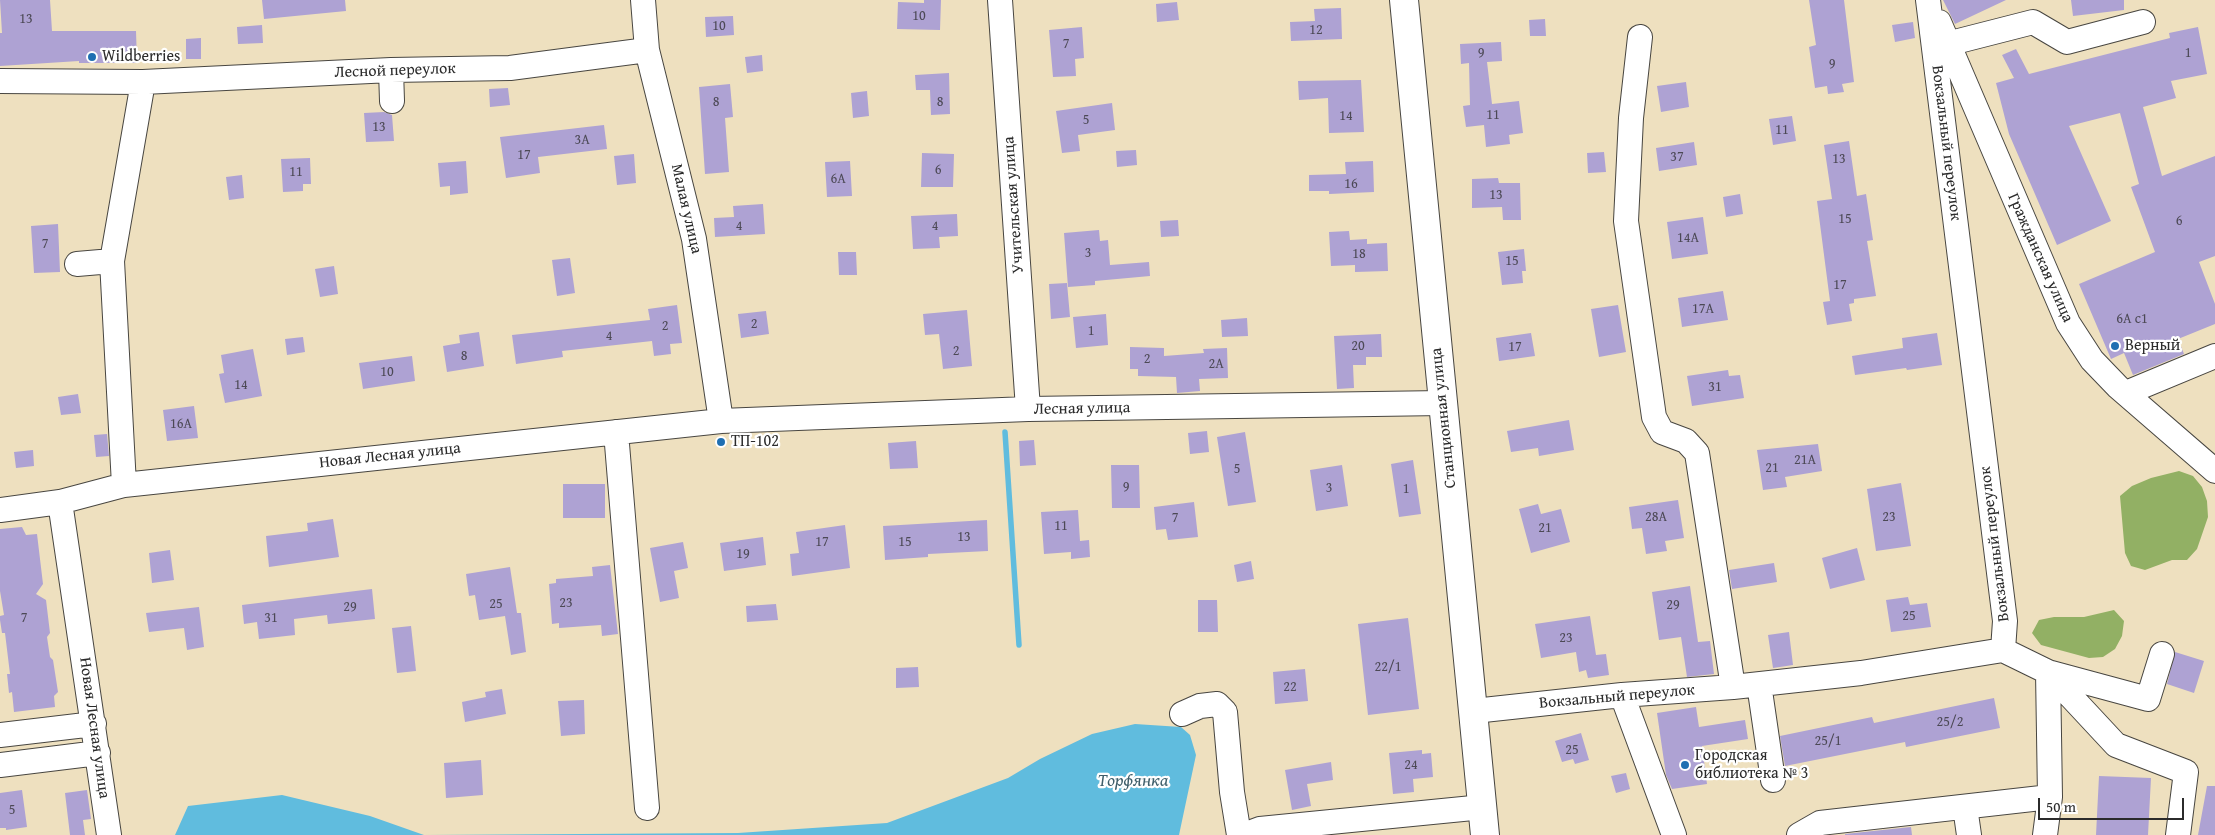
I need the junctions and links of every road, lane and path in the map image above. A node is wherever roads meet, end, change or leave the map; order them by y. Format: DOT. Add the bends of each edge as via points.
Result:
graph roads {
  1 [pos="642,0"];
  2 [pos="1000,0"];
  3 [pos="1404,0"];
  4 [pos="1929,0"];
  5 [pos="2143,22"];
  6 [pos="1640,37"];
  7 [pos="1947,44"];
  8 [pos="646,50"];
  9 [pos="390,70"];
  10 [pos="0,80"];
  11 [pos="143,82"];
  12 [pos="392,101"];
  13 [pos="112,261"];
  14 [pos="77,264"];
  15 [pos="2215,356"];
  16 [pos="2126,393"];
  17 [pos="1443,403"];
  18 [pos="1028,409"];
  19 [pos="721,421"];
  20 [pos="616,432"];
  21 [pos="2215,471"];
  22 [pos="124,484"];
  23 [pos="60,502"];
  24 [pos="0,510"];
  25 [pos="2003,650"];
  26 [pos="2162,654"];
  27 [pos="2048,672"];
  28 [pos="1759,684"];
  29 [pos="1733,687"];
  30 [pos="1622,696"];
  31 [pos="1474,711"];
  32 [pos="1182,714"];
  33 [pos="94,724"];
  34 [pos="0,735"];
  35 [pos="98,753"];
  36 [pos="0,765"];
  37 [pos="1773,780"];
  38 [pos="2050,798"];
  39 [pos="1966,806"];
  40 [pos="1483,807"];
  41 [pos="646,808"];
  42 [pos="109,835"];
  43 [pos="1240,835"];
  44 [pos="1244,835"];
  45 [pos="1485,835"];
  46 [pos="1674,835"];
  47 [pos="1799,835"];
  48 [pos="1969,835"];
  49 [pos="2045,835"];
  50 [pos="2178,835"];
  1 -- 8 [label="street, Малая улица"];
  2 -- 18 [label="street, Учительская улица"];
  3 -- 17 [label="main road, Станционная улица"];
  4 -- 7 [label="street, Гражданская улица"];
  4 -- 25 [label="street, Вокзальный переулок" via="2004,612"];
  5 -- 7 [label="street" via="2067,42 2033,22"];
  6 -- 29 [label="street" via="1631,118 1627,231 1654,417 1662,432 1686,442 1697,453"];
  7 -- 16 [label="street, Гражданская улица" via="2068,323 2092,360"];
  8 -- 9 [label="street, Лесной переулок" via="510,68"];
  8 -- 19 [label="street, Малая улица" via="694,239"];
  9 -- 11 [label="street, Лесной переулок"];
  9 -- 12 [label="street"];
  10 -- 11 [label="street, Лесной переулок"];
  11 -- 13 [label="street"];
  13 -- 14 [label="street"];
  13 -- 22 [label="street"];
  15 -- 16 [label="street"];
  16 -- 21 [label="street, Гражданская улица"];
  17 -- 18 [label="street, Лесная улица"];
  17 -- 31 [label="main road, Станционная улица"];
  18 -- 19 [label="street, Лесная улица"];
  19 -- 20 [label="street, Новая Лесная улица"];
  20 -- 22 [label="street, Новая Лесная улица"];
  20 -- 41 [label="street"];
  22 -- 23 [label="street, Новая Лесная улица"];
  23 -- 24 [label="street, Новая Лесная улица"];
  23 -- 33 [label="street, Новая Лесная улица"];
  25 -- 27 [label="street"];
  25 -- 28 [label="street, Вокзальный переулок" via="1861,673"];
  26 -- 27 [label="street" via="2148,699"];
  27 -- 38 [label="street"];
  27 -- 50 [label="street" via="2116,745 2186,772"];
  28 -- 29 [label="street, Вокзальный переулок"];
  28 -- 37 [label="street"];
  29 -- 30 [label="street, Вокзальный переулок"];
  30 -- 31 [label="street, Вокзальный переулок"];
  30 -- 46 [label="street"];
  31 -- 40 [label="main road, Станционная улица"];
  32 -- 43 [label="street" via="1200,706 1217,704 1225,712 1232,792"];
  33 -- 34 [label="street"];
  33 -- 35 [label="street, Новая Лесная улица"];
  35 -- 36 [label="street"];
  35 -- 42 [label="street, Новая Лесная улица"];
  38 -- 39 [label="street"];
  38 -- 49 [label="street"];
  39 -- 47 [label="street" via="1820,823"];
  39 -- 48 [label="street"];
  40 -- 44 [label="street" via="1260,829"];
  40 -- 45 [label="main road, Станционная улица"];
}
